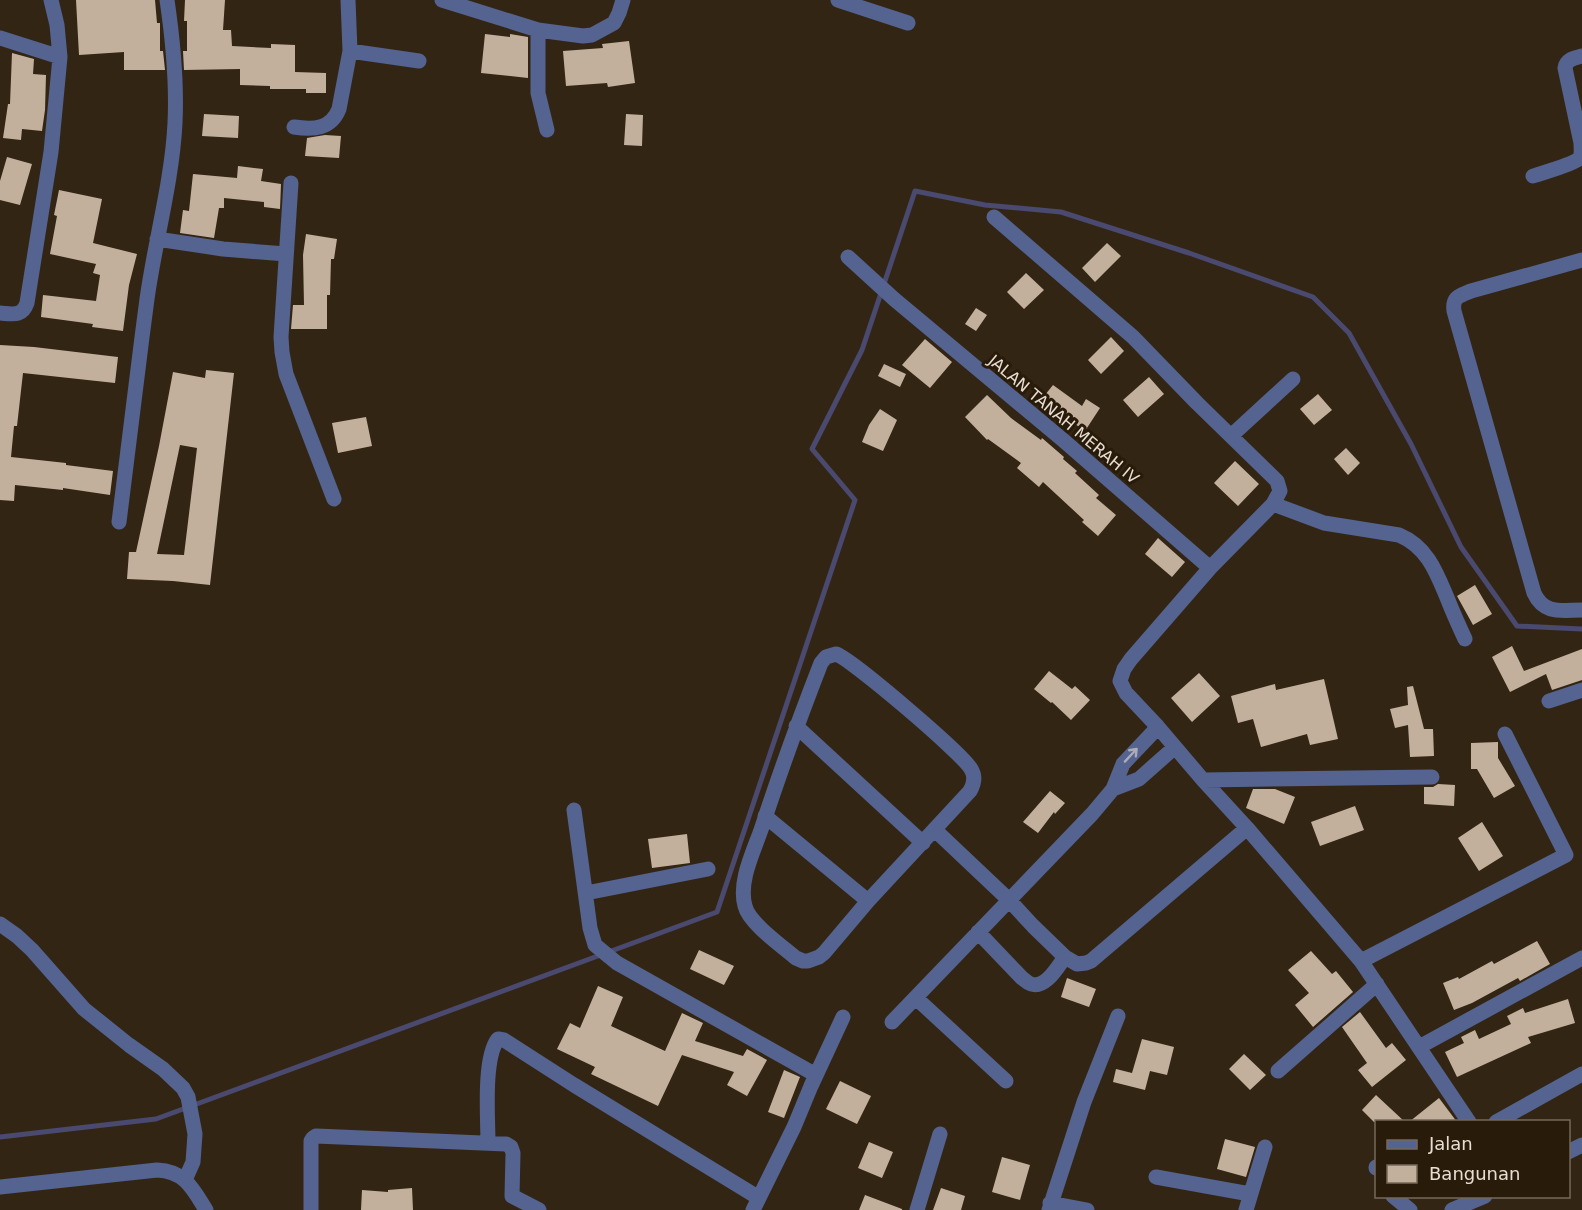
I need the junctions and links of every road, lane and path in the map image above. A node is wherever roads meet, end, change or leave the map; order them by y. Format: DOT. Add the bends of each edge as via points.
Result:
graph roads {
  1 [pos="51,0"];
  2 [pos="167,0"];
  3 [pos="348,0"];
  4 [pos="442,0"];
  5 [pos="622,0"];
  6 [pos="838,0"];
  7 [pos="908,23"];
  8 [pos="538,30"];
  9 [pos="0,38"];
  10 [pos="350,51"];
  11 [pos="1582,56"];
  12 [pos="60,57"];
  13 [pos="419,61"];
  14 [pos="294,127"];
  15 [pos="547,130"];
  16 [pos="1533,176"];
  17 [pos="291,183"];
  18 [pos="994,217"];
  19 [pos="157,239"];
  20 [pos="286,254"];
  21 [pos="848,257"];
  22 [pos="1582,260"];
  23 [pos="0,313"];
  24 [pos="1293,379"];
  25 [pos="1232,435"];
  26 [pos="334,500"];
  27 [pos="1273,504"];
  28 [pos="119,522"];
  29 [pos="1210,568"];
  30 [pos="1582,610"];
  31 [pos="1465,639"];
  32 [pos="1582,690"];
  33 [pos="1550,701"];
  34 [pos="796,726"];
  35 [pos="1158,727"];
  36 [pos="1505,734"];
  37 [pos="1176,747"];
  38 [pos="1432,777"];
  39 [pos="1203,780"];
  40 [pos="1113,789"];
  41 [pos="574,810"];
  42 [pos="765,816"];
  43 [pos="1247,828"];
  44 [pos="935,830"];
  45 [pos="923,843"];
  46 [pos="708,869"];
  47 [pos="586,893"];
  48 [pos="1009,900"];
  49 [pos="868,901"];
  50 [pos="0,924"];
  51 [pos="978,933"];
  52 [pos="1065,957"];
  53 [pos="1582,958"];
  54 [pos="1361,961"];
  55 [pos="1377,984"];
  56 [pos="916,998"];
  57 [pos="1118,1016"];
  58 [pos="843,1017"];
  59 [pos="892,1023"];
  60 [pos="1419,1047"];
  61 [pos="1278,1071"];
  62 [pos="1582,1074"];
  63 [pos="816,1075"];
  64 [pos="1006,1081"];
  65 [pos="1468,1120"];
  66 [pos="1500,1120"];
  67 [pos="940,1134"];
  68 [pos="488,1143"];
  69 [pos="1265,1147"];
  70 [pos="1156,1177"];
  71 [pos="186,1180"];
  72 [pos="0,1187"];
  73 [pos="1250,1194"];
  74 [pos="1394,1198"];
  75 [pos="1482,1198"];
  76 [pos="756,1204"];
  77 [pos="1049,1207"];
  78 [pos="206,1210"];
  79 [pos="311,1210"];
  80 [pos="539,1210"];
  81 [pos="918,1210"];
  82 [pos="1087,1210"];
  83 [pos="1246,1210"];
  84 [pos="1410,1210"];
  85 [pos="1452,1210"];
  1 -- 12 [label="street"];
  2 -- 19 [label="street" via="176,88 175,125"];
  3 -- 10 [label="street"];
  4 -- 8 [label="street"];
  5 -- 8 [label="street" via="614,23 592,36"];
  6 -- 7 [label="street"];
  8 -- 15 [label="street" via="538,93"];
  9 -- 12 [label="street"];
  10 -- 13 [label="street"];
  10 -- 14 [label="street" via="336,117 326,125"];
  11 -- 16 [label="street" via="1566,63 1565,68 1581,156"];
  12 -- 23 [label="street" via="51,152 27,303 21,313"];
  17 -- 20 [label="street"];
  18 -- 25 [label="street" via="1133,337"];
  19 -- 20 [label="street"];
  19 -- 28 [label="street"];
  20 -- 26 [label="street" via="281,337 284,365"];
  21 -- 29 [label="street, JALAN TANAH MERAH IV"];
  22 -- 30 [label="street" via="1471,291 1456,298 1453,306 1537,600 1547,609"];
  24 -- 25 [label="street"];
  25 -- 27 [label="street" via="1278,481 1280,491"];
  27 -- 29 [label="street"];
  27 -- 31 [label="street" via="1324,523 1408,539 1433,565"];
  29 -- 35 [label="street" via="1121,675 1121,686"];
  32 -- 33 [label="street"];
  34 -- 42 [label="street"];
  34 -- 44 [label="street" via="820,663 829,655 840,655 970,766 974,785"];
  34 -- 45 [label="street"];
  35 -- 37 [label="street"];
  40 -- 35 [label="street, one-way" via="1123,764"];
  36 -- 54 [label="street" via="1566,855"];
  37 -- 39 [label="street"];
  37 -- 40 [label="street" via="1139,779"];
  38 -- 39 [label="street"];
  39 -- 43 [label="street"];
  40 -- 48 [label="street"];
  41 -- 47 [label="street"];
  42 -- 49 [label="street"];
  42 -- 49 [label="street" via="746,875 745,907 755,923 796,958 808,961 819,957"];
  43 -- 52 [label="street" via="1091,961 1077,964"];
  43 -- 54 [label="street"];
  44 -- 45 [label="street"];
  44 -- 48 [label="street"];
  45 -- 49 [label="street"];
  46 -- 47 [label="street"];
  47 -- 63 [label="street" via="591,935 595,945 611,959"];
  48 -- 51 [label="street"];
  48 -- 52 [label="street"];
  50 -- 71 [label="street" via="32,950 84,1009 183,1088 195,1134 193,1162"];
  51 -- 52 [label="street" via="1030,984 1047,980"];
  51 -- 56 [label="street"];
  53 -- 60 [label="street"];
  54 -- 55 [label="street"];
  55 -- 60 [label="street"];
  55 -- 61 [label="street"];
  56 -- 59 [label="street"];
  56 -- 64 [label="street"];
  57 -- 77 [label="street"];
  58 -- 63 [label="street"];
  60 -- 65 [label="street"];
  62 -- 66 [label="street"];
  63 -- 76 [label="street"];
  67 -- 81 [label="street"];
  68 -- 76 [label="street" via="488,1076 493,1045 498,1039"];
  68 -- 79 [label="street" via="315,1137 310,1141"];
  68 -- 80 [label="street" via="511,1147 512,1196"];
  69 -- 73 [label="street"];
  70 -- 73 [label="street"];
  71 -- 72 [label="street" via="167,1170 157,1170"];
  71 -- 78 [label="street"];
  73 -- 83 [label="street"];
  74 -- 84 [label="street"];
  75 -- 85 [label="street"];
  77 -- 82 [label="street"];
}
